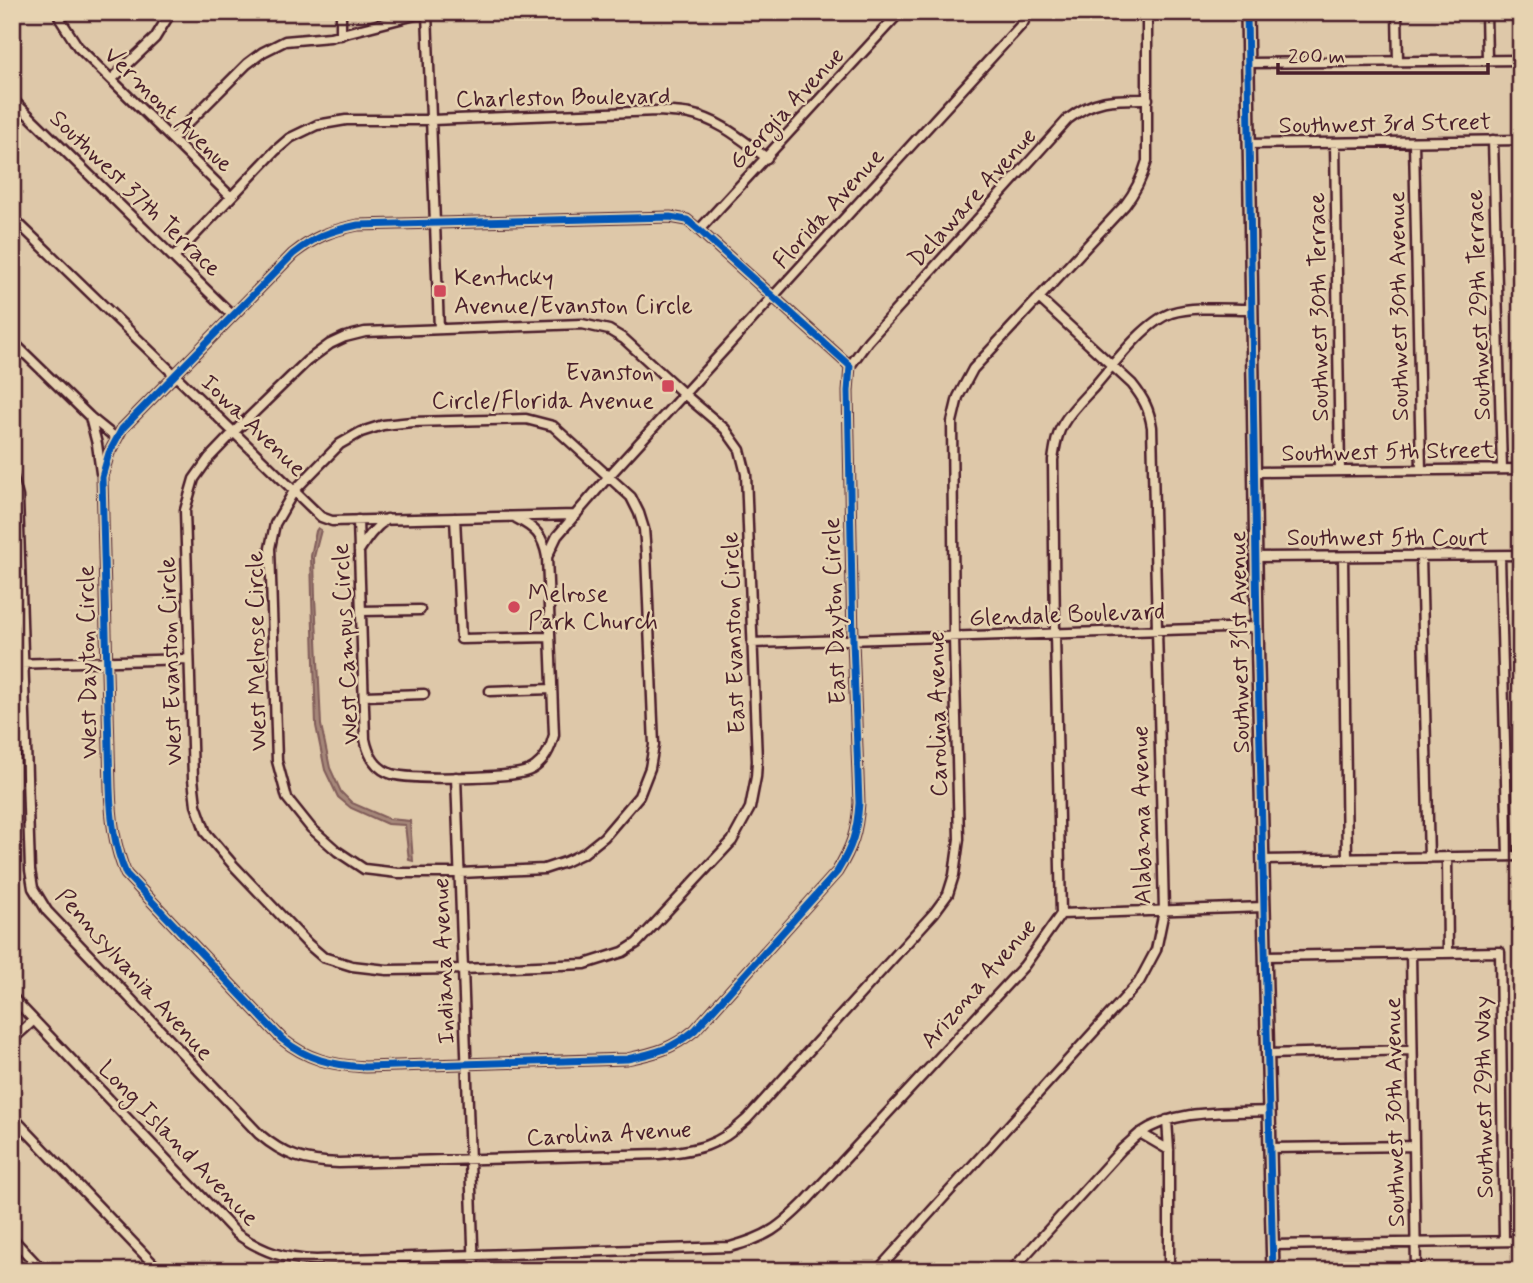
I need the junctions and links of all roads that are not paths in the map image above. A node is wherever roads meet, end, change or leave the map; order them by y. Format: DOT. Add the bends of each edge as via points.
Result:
graph roads {
  1 [pos="58,12"];
  2 [pos="171,12"];
  3 [pos="341,12"];
  4 [pos="427,12"];
  5 [pos="900,12"];
  6 [pos="1029,12"];
  7 [pos="1147,12"];
  8 [pos="1247,12"];
  9 [pos="1397,12"];
  10 [pos="1486,12"];
  11 [pos="341,34"];
  12 [pos="1487,60"];
  13 [pos="1521,60"];
  14 [pos="1398,61"];
  15 [pos="1247,63"];
  16 [pos="112,79"];
  17 [pos="12,99"];
  18 [pos="1148,100"];
  19 [pos="432,120"];
  20 [pos="172,139"];
  21 [pos="1521,140"];
  22 [pos="1493,141"];
  23 [pos="1414,142"];
  24 [pos="1335,143"];
  25 [pos="1249,144"];
  26 [pos="767,158"];
  27 [pos="231,197"];
  28 [pos="12,217"];
  29 [pos="436,224"];
  30 [pos="699,229"];
  31 [pos="174,257"];
  32 [pos="773,296"];
  33 [pos="1040,299"];
  34 [pos="1252,309"];
  35 [pos="232,315"];
  36 [pos="439,329"];
  37 [pos="12,341"];
  38 [pos="850,366"];
  39 [pos="1111,366"];
  40 [pos="175,374"];
  41 [pos="684,394"];
  42 [pos="90,418"];
  43 [pos="234,432"];
  44 [pos="116,438"];
  45 [pos="1502,469"];
  46 [pos="1521,469"];
  47 [pos="1420,470"];
  48 [pos="1340,471"];
  49 [pos="1255,472"];
  50 [pos="12,474"];
  51 [pos="609,476"];
  52 [pos="102,477"];
  53 [pos="294,491"];
  54 [pos="576,515"];
  55 [pos="513,516"];
  56 [pos="455,518"];
  57 [pos="387,519"];
  58 [pos="358,520"];
  59 [pos="359,552"];
  60 [pos="1521,555"];
  61 [pos="1420,556"];
  62 [pos="1500,556"];
  63 [pos="547,557"];
  64 [pos="1256,557"];
  65 [pos="1343,557"];
  66 [pos="421,610"];
  67 [pos="361,611"];
  68 [pos="1257,627"];
  69 [pos="1157,631"];
  70 [pos="1055,634"];
  71 [pos="550,637"];
  72 [pos="954,637"];
  73 [pos="853,640"];
  74 [pos="752,643"];
  75 [pos="189,659"];
  76 [pos="106,662"];
  77 [pos="12,664"];
  78 [pos="23,664"];
  79 [pos="552,689"];
  80 [pos="490,691"];
  81 [pos="424,694"];
  82 [pos="363,696"];
  83 [pos="456,777"];
  84 [pos="1508,856"];
  85 [pos="1521,856"];
  86 [pos="1447,857"];
  87 [pos="1429,858"];
  88 [pos="1348,859"];
  89 [pos="1263,860"];
  90 [pos="460,873"];
  91 [pos="1264,907"];
  92 [pos="1164,911"];
  93 [pos="1061,914"];
  94 [pos="1448,952"];
  95 [pos="1411,953"];
  96 [pos="1266,956"];
  97 [pos="463,969"];
  98 [pos="12,997"];
  99 [pos="34,1020"];
  100 [pos="12,1040"];
  101 [pos="1412,1050"];
  102 [pos="1268,1054"];
  103 [pos="466,1064"];
  104 [pos="1270,1111"];
  105 [pos="12,1116"];
  106 [pos="1167,1120"];
  107 [pos="1140,1133"];
  108 [pos="1414,1146"];
  109 [pos="1270,1148"];
  110 [pos="1169,1150"];
  111 [pos="470,1158"];
  112 [pos="12,1238"];
  113 [pos="1504,1241"];
  114 [pos="1521,1241"];
  115 [pos="1415,1242"];
  116 [pos="1272,1245"];
  117 [pos="473,1254"];
  118 [pos="43,1271"];
  119 [pos="160,1271"];
  120 [pos="474,1271"];
  121 [pos="877,1271"];
  122 [pos="1011,1271"];
  123 [pos="1169,1271"];
  124 [pos="1273,1271"];
  125 [pos="1416,1271"];
  1 -- 16 [label="street, Vermont Avenue" via="78,47"];
  2 -- 16 [label="street" via="155,38"];
  3 -- 11 [label="street"];
  4 -- 11 [label="street"];
  4 -- 19 [label="street"];
  5 -- 26 [label="street, Georgia Avenue"];
  6 -- 32 [label="street, Florida Avenue"];
  7 -- 18 [label="street, Carolina Avenue"];
  8 -- 15 [label="main road, Southwest 31st Avenue"];
  9 -- 14 [label="street"];
  10 -- 12 [label="street"];
  11 -- 20 [label="street" via="285,41 263,52"];
  12 -- 13 [label="street"];
  12 -- 14 [label="street"];
  14 -- 15 [label="street"];
  15 -- 25 [label="main road, Southwest 31st Avenue"];
  16 -- 20 [label="street, Vermont Avenue"];
  17 -- 31 [label="street, Southwest 37th Terrace"];
  18 -- 33 [label="street, Carolina Avenue" via="1147,161 1135,192"];
  18 -- 38 [label="street, Delaware Avenue" via="1097,103 1068,119"];
  19 -- 26 [label="street, Charleston Boulevard" via="687,113 729,129"];
  19 -- 27 [label="street" via="346,120 317,125 290,138"];
  19 -- 29 [label="street"];
  20 -- 27 [label="street, Vermont Avenue"];
  21 -- 22 [label="street, Southwest 3rd Street"];
  22 -- 23 [label="street, Southwest 3rd Street"];
  22 -- 45 [label="street, Southwest 29th Terrace"];
  23 -- 24 [label="street, Southwest 3rd Street"];
  23 -- 47 [label="street, Southwest 30th Avenue"];
  24 -- 25 [label="street, Southwest 3rd Street"];
  24 -- 48 [label="street, Southwest 30th Terrace"];
  25 -- 34 [label="main road, Southwest 31st Avenue"];
  26 -- 30 [label="street, Georgia Avenue"];
  27 -- 31 [label="street"];
  28 -- 40 [label="street, Iowa Avenue"];
  29 -- 30 [label="street" via="670,217 687,220"];
  29 -- 35 [label="street, West Dayton Circle" via="358,225 310,240"];
  29 -- 36 [label="street"];
  30 -- 32 [label="street"];
  31 -- 35 [label="street, Southwest 37th Terrace"];
  32 -- 38 [label="street"];
  32 -- 41 [label="street, Florida Avenue"];
  33 -- 39 [label="street, Alabama Avenue"];
  33 -- 72 [label="street, Carolina Avenue" via="973,369 958,397 952,422"];
  34 -- 39 [label="street, Arizona Avenue" via="1172,313 1145,330"];
  34 -- 49 [label="main road, Southwest 31st Avenue"];
  35 -- 40 [label="street, West Dayton Circle"];
  36 -- 41 [label="street, East Evanston Circle" via="597,326 624,339"];
  36 -- 43 [label="street, West Evanston Circle" via="365,332 330,344"];
  37 -- 42 [label="street"];
  38 -- 73 [label="street, East Dayton Circle"];
  39 -- 69 [label="street, Alabama Avenue" via="1143,397 1152,428"];
  39 -- 70 [label="street, Arizona Avenue" via="1067,418 1052,460"];
  40 -- 43 [label="street, Iowa Avenue"];
  40 -- 44 [label="street, West Dayton Circle"];
  41 -- 51 [label="street, Florida Avenue"];
  41 -- 74 [label="street, East Evanston Circle" via="725,429 740,450 746,474"];
  42 -- 44 [label="street"];
  42 -- 52 [label="street"];
  43 -- 53 [label="street, Iowa Avenue"];
  43 -- 75 [label="street, West Evanston Circle" via="194,479 185,510"];
  44 -- 52 [label="street, West Dayton Circle"];
  45 -- 46 [label="street, Southwest 5th Street"];
  45 -- 47 [label="street, Southwest 5th Street"];
  47 -- 48 [label="street, Southwest 5th Street"];
  48 -- 49 [label="street, Southwest 5th Street"];
  49 -- 64 [label="main road, Southwest 31st Avenue"];
  50 -- 78 [label="street, Pennsylvania Avenue" via="18,497"];
  51 -- 53 [label="street, West Melrose Circle" via="553,426 539,421 412,422 383,425 340,444"];
  51 -- 54 [label="street, Florida Avenue"];
  51 -- 90 [label="street, West Melrose Circle" via="631,497 644,529 654,746 650,768 639,796 584,853 544,869"];
  52 -- 76 [label="street, West Dayton Circle"];
  53 -- 58 [label="street, Iowa Avenue" via="321,517"];
  53 -- 90 [label="street, West Melrose Circle" via="275,524 270,548 277,761 287,798 311,828 365,869"];
  54 -- 55 [label="street, Iowa Avenue"];
  54 -- 63 [label="street, Florida Avenue" via="556,536"];
  55 -- 56 [label="street, Iowa Avenue"];
  55 -- 63 [label="street" via="539,534"];
  56 -- 57 [label="street, Iowa Avenue"];
  56 -- 71 [label="street" via="461,639"];
  57 -- 58 [label="street, Iowa Avenue"];
  57 -- 59 [label="street"];
  58 -- 59 [label="street, West Campus Circle"];
  59 -- 67 [label="street, West Campus Circle"];
  60 -- 62 [label="street, Southwest 5th Court"];
  61 -- 62 [label="street, Southwest 5th Court"];
  61 -- 65 [label="street, Southwest 5th Court"];
  61 -- 87 [label="street"];
  62 -- 84 [label="street"];
  63 -- 71 [label="street"];
  64 -- 65 [label="street, Southwest 5th Court"];
  64 -- 68 [label="main road, Southwest 31st Avenue"];
  65 -- 88 [label="street"];
  66 -- 67 [label="street"];
  67 -- 82 [label="street, West Campus Circle"];
  68 -- 69 [label="street, Glendale Boulevard"];
  68 -- 89 [label="main road, Southwest 31st Avenue"];
  69 -- 70 [label="street, Glendale Boulevard"];
  69 -- 92 [label="street, Alabama Avenue"];
  70 -- 72 [label="street, Glendale Boulevard"];
  70 -- 93 [label="street, Arizona Avenue"];
  71 -- 79 [label="street"];
  72 -- 73 [label="street, Glendale Boulevard"];
  72 -- 111 [label="street, Carolina Avenue" via="959,839 948,894 756,1109 720,1140 687,1151"];
  73 -- 74 [label="street, Glendale Boulevard"];
  73 -- 103 [label="street, East Dayton Circle" via="859,803 849,852 837,872 695,1030 666,1049 627,1059"];
  74 -- 97 [label="street, East Evanston Circle" via="756,777 750,808 732,841 637,943 623,952 585,964"];
  75 -- 76 [label="street"];
  75 -- 97 [label="street, West Evanston Circle" via="195,805 206,832 234,866 323,957 370,969"];
  76 -- 78 [label="street"];
  76 -- 103 [label="street, West Dayton Circle" via="111,825 126,874 296,1050 327,1063 354,1066"];
  77 -- 78 [label="street"];
  78 -- 111 [label="street, Pennsylvania Avenue" via="30,870 33,888 47,911 272,1145 305,1160 339,1163"];
  79 -- 80 [label="street"];
  79 -- 83 [label="street, West Campus Circle" via="554,735 551,748 534,768"];
  81 -- 82 [label="street"];
  82 -- 83 [label="street, West Campus Circle" via="367,749 380,768 402,777"];
  83 -- 90 [label="street, Indiana Avenue"];
  84 -- 85 [label="street"];
  84 -- 86 [label="street"];
  86 -- 87 [label="street"];
  86 -- 94 [label="street"];
  87 -- 88 [label="street"];
  88 -- 89 [label="street"];
  89 -- 91 [label="main road, Southwest 31st Avenue"];
  90 -- 97 [label="street, Indiana Avenue"];
  91 -- 92 [label="street"];
  91 -- 96 [label="main road, Southwest 31st Avenue"];
  92 -- 93 [label="street"];
  92 -- 121 [label="street, Alabama Avenue" via="1156,950 1139,982"];
  93 -- 117 [label="street, Arizona Avenue" via="1024,966 774,1230 730,1247"];
  94 -- 95 [label="street"];
  94 -- 113 [label="street, Southwest 29th Way" via="1500,952"];
  95 -- 96 [label="street"];
  95 -- 101 [label="street, Southwest 30th Avenue"];
  96 -- 102 [label="main road, Southwest 31st Avenue"];
  97 -- 103 [label="street, Indiana Avenue"];
  98 -- 99 [label="street, Long Island Avenue"];
  99 -- 100 [label="street"];
  99 -- 117 [label="street, Long Island Avenue" via="237,1234 252,1244 298,1259"];
  101 -- 102 [label="street"];
  101 -- 108 [label="street, Southwest 30th Avenue"];
  102 -- 104 [label="main road, Southwest 31st Avenue"];
  103 -- 111 [label="street, Indiana Avenue"];
  104 -- 106 [label="street"];
  104 -- 109 [label="main road, Southwest 31st Avenue"];
  105 -- 119 [label="street"];
  106 -- 107 [label="street"];
  106 -- 110 [label="street"];
  107 -- 110 [label="street"];
  107 -- 122 [label="street"];
  108 -- 109 [label="street"];
  108 -- 115 [label="street, Southwest 30th Avenue"];
  109 -- 116 [label="main road, Southwest 31st Avenue"];
  110 -- 123 [label="street"];
  111 -- 117 [label="street, Indiana Avenue"];
  112 -- 118 [label="street"];
  113 -- 114 [label="street"];
  113 -- 115 [label="street"];
  115 -- 116 [label="street"];
  115 -- 125 [label="street, Southwest 30th Avenue"];
  116 -- 124 [label="main road, Southwest 31st Avenue"];
  117 -- 120 [label="street, Indiana Avenue"];
}
